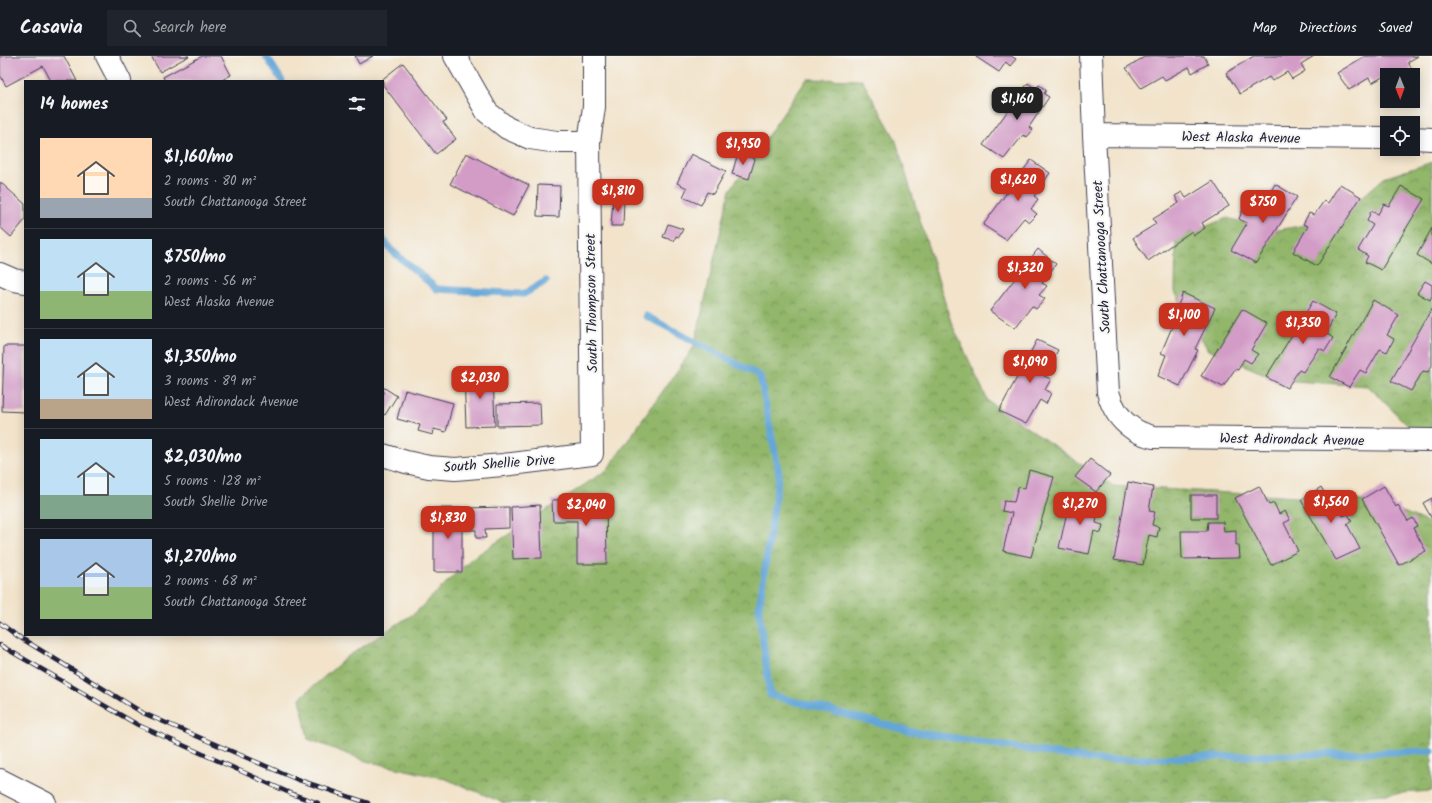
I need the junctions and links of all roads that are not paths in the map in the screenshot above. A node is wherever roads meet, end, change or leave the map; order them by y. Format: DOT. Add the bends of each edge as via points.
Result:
graph roads {
  1 [pos="107,56"];
  2 [pos="455,56"];
  3 [pos="594,56"];
  4 [pos="1092,56"];
  5 [pos="119,80"];
  6 [pos="1094,135"];
  7 [pos="1380,138"];
  8 [pos="1420,138"];
  9 [pos="1432,139"];
  10 [pos="589,142"];
  11 [pos="0,274"];
  12 [pos="24,282"];
  13 [pos="1153,437"];
  14 [pos="1432,440"];
  15 [pos="592,454"];
  16 [pos="384,455"];
  17 [pos="0,780"];
  18 [pos="44,803"];
  1 -- 5 [label="street"];
  2 -- 10 [label="street" via="487,112 507,128 530,138 557,142"];
  3 -- 10 [label="street, South Thompson Street" via="594,107"];
  4 -- 6 [label="street, South Chattanooga Street"];
  6 -- 7 [label="street, West Alaska Avenue"];
  6 -- 13 [label="street, South Chattanooga Street" via="1108,392 1120,416 1133,429"];
  8 -- 9 [label="street"];
  10 -- 15 [label="street, South Thompson Street"];
  11 -- 12 [label="street"];
  13 -- 14 [label="street, West Adirondack Avenue"];
  15 -- 16 [label="street, South Shellie Drive" via="503,466 455,469 429,467"];
  17 -- 18 [label="street"];
}
